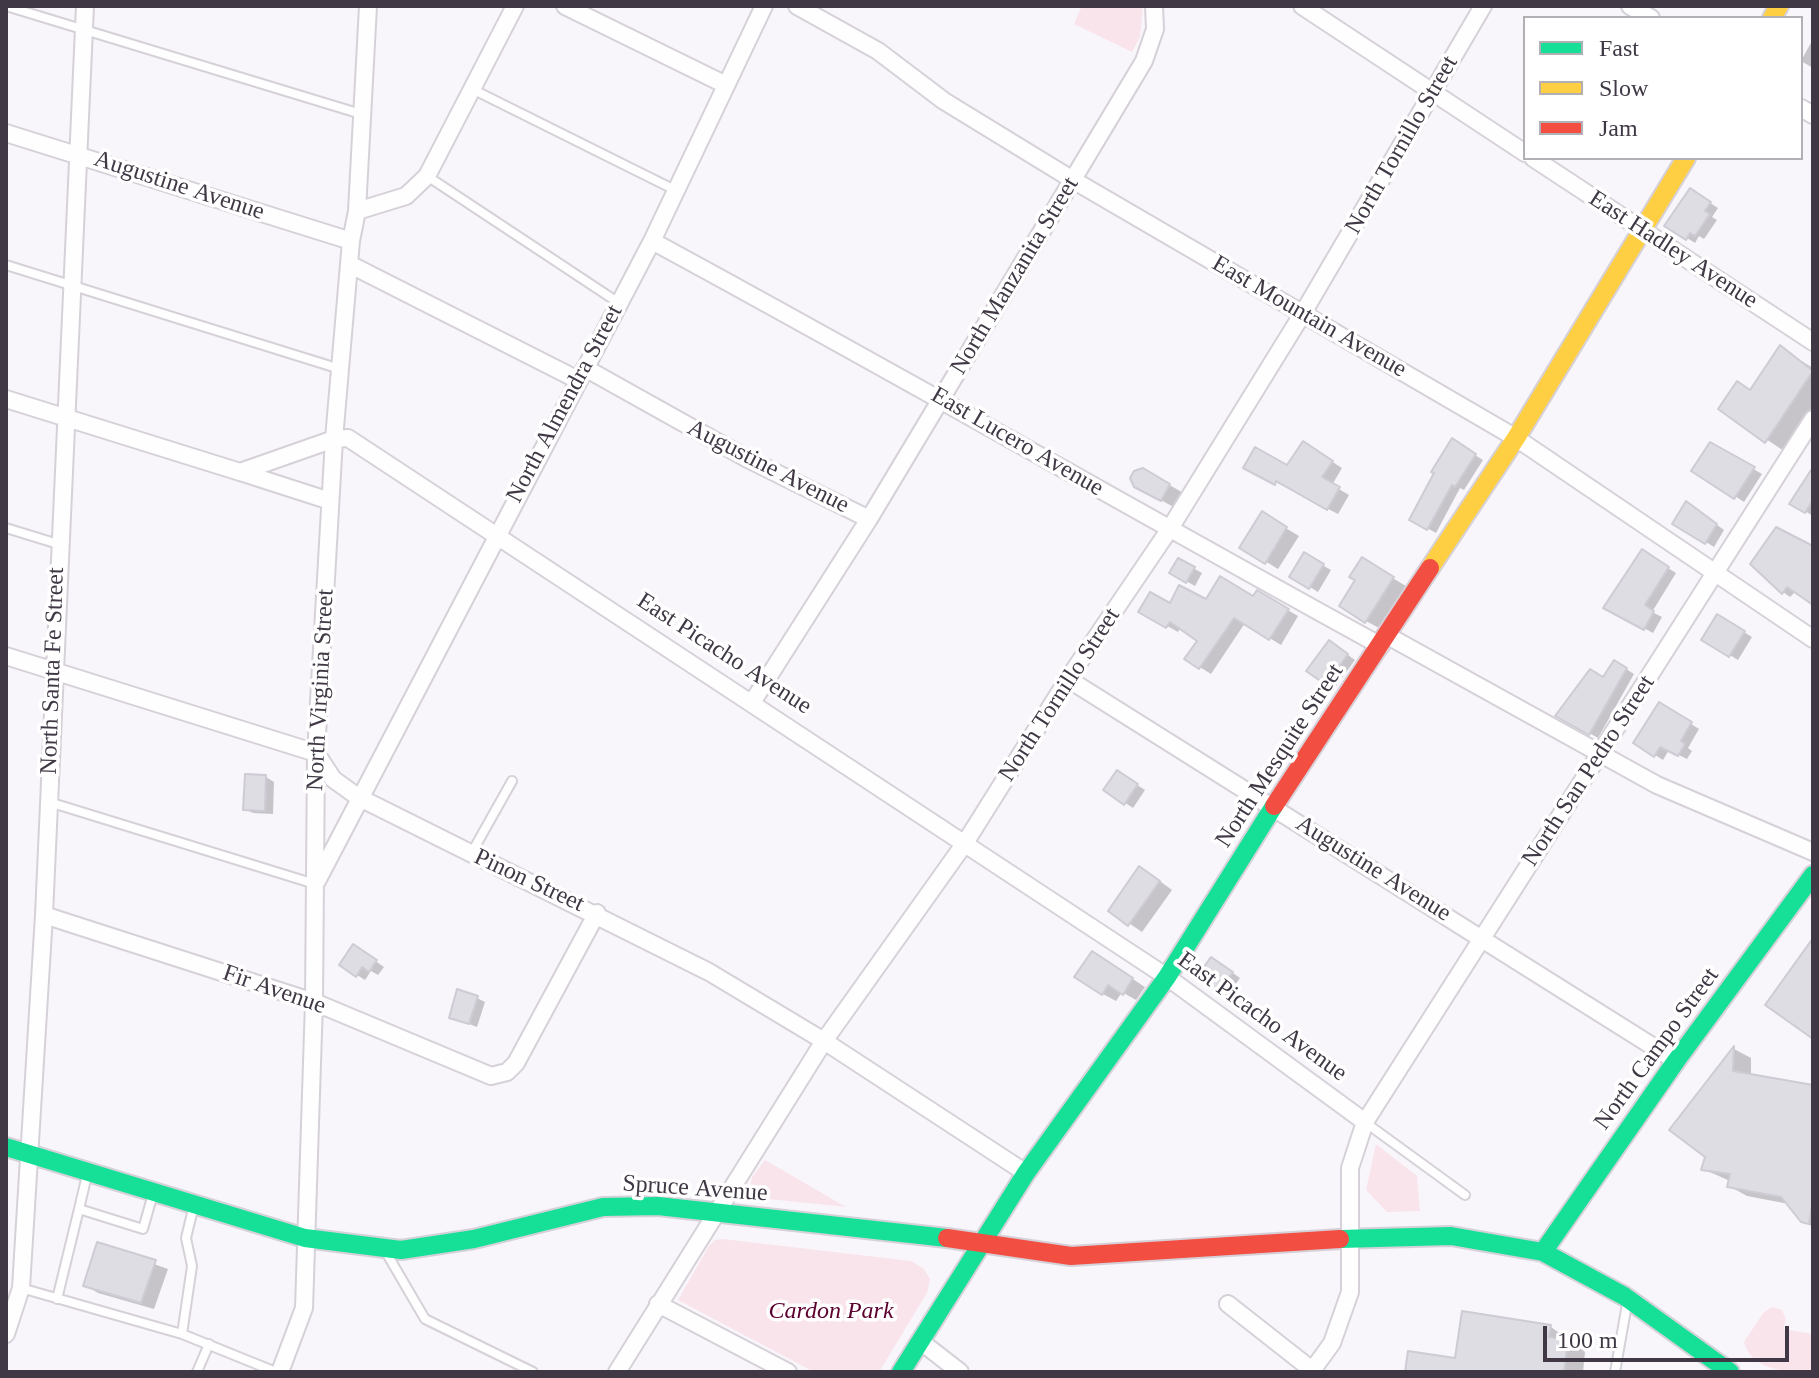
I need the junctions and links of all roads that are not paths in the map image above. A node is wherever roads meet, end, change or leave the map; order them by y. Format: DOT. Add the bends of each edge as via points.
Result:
graph roads {
  1 [pos="6,6"];
  2 [pos="85,6"];
  3 [pos="368,6"];
  4 [pos="515,6"];
  5 [pos="565,6"];
  6 [pos="764,6"];
  7 [pos="797,6"];
  8 [pos="1154,6"];
  9 [pos="1302,6"];
  10 [pos="1483,6"];
  11 [pos="1630,6"];
  12 [pos="1648,16"];
  13 [pos="84,30"];
  14 [pos="724,84"];
  15 [pos="474,90"];
  16 [pos="1433,93"];
  17 [pos="362,115"];
  18 [pos="6,133"];
  19 [pos="1523,152"];
  20 [pos="77,153"];
  21 [pos="1536,160"];
  22 [pos="1685,160"];
  23 [pos="427,176"];
  24 [pos="1073,180"];
  25 [pos="675,190"];
  26 [pos="357,211"];
  27 [pos="1642,229"];
  28 [pos="351,241"];
  29 [pos="652,241"];
  30 [pos="349,264"];
  31 [pos="6,265"];
  32 [pos="71,285"];
  33 [pos="619,303"];
  34 [pos="1303,313"];
  35 [pos="1813,342"];
  36 [pos="340,369"];
  37 [pos="581,374"];
  38 [pos="942,398"];
  39 [pos="6,399"];
  40 [pos="64,416"];
  41 [pos="1813,419"];
  42 [pos="1516,438"];
  43 [pos="334,439"];
  44 [pos="240,472"];
  45 [pos="330,501"];
  46 [pos="869,519"];
  47 [pos="6,528"];
  48 [pos="1169,530"];
  49 [pos="496,534"];
  50 [pos="58,544"];
  51 [pos="1715,573"];
  52 [pos="1813,639"];
  53 [pos="1384,641"];
  54 [pos="6,656"];
  55 [pos="53,670"];
  56 [pos="1068,679"];
  57 [pos="753,701"];
  58 [pos="316,753"];
  59 [pos="1600,756"];
  60 [pos="512,781"];
  61 [pos="358,797"];
  62 [pos="48,801"];
  63 [pos="1273,808"];
  64 [pos="965,843"];
  65 [pos="1813,852"];
  66 [pos="471,855"];
  67 [pos="1813,875"];
  68 [pos="316,884"];
  69 [pos="597,913"];
  70 [pos="44,915"];
  71 [pos="1482,937"];
  72 [pos="1167,977"];
  73 [pos="314,1002"];
  74 [pos="824,1041"];
  75 [pos="1676,1061"];
  76 [pos="1365,1122"];
  77 [pos="6,1147"];
  78 [pos="29,1154"];
  79 [pos="87,1172"];
  80 [pos="1026,1173"];
  81 [pos="154,1192"];
  82 [pos="1465,1195"];
  83 [pos="195,1204"];
  84 [pos="79,1209"];
  85 [pos="714,1213"];
  86 [pos="305,1238"];
  87 [pos="1349,1238"];
  88 [pos="982,1243"];
  89 [pos="383,1248"];
  90 [pos="1543,1252"];
  91 [pos="21,1288"];
  92 [pos="57,1299"];
  93 [pos="1629,1299"];
  94 [pos="658,1304"];
  95 [pos="1228,1304"];
  96 [pos="6,1334"];
  97 [pos="182,1334"];
  98 [pos="920,1341"];
  99 [pos="209,1344"];
  100 [pos="255,1368"];
  101 [pos="1312,1371"];
  102 [pos="1726,1371"];
  103 [pos="197,1372"];
  104 [pos="278,1372"];
  105 [pos="533,1372"];
  106 [pos="617,1372"];
  107 [pos="788,1372"];
  108 [pos="901,1372"];
  109 [pos="960,1372"];
  110 [pos="1615,1372"];
  1 -- 13 [label="lane"];
  2 -- 13 [label="street, North Santa Fe Street"];
  3 -- 17 [label="street, North Virginia Street"];
  4 -- 15 [label="street"];
  5 -- 14 [label="street"];
  6 -- 14 [label="street, North Almendra Street"];
  7 -- 24 [label="street, East Mountain Avenue" via="878,51 944,101"];
  8 -- 24 [label="street, North Manzanita Street" via="1148,53"];
  9 -- 16 [label="street"];
  10 -- 16 [label="street, North Tornillo Street"];
  11 -- 12 [label="street"];
  13 -- 17 [label="lane"];
  13 -- 20 [label="street, North Santa Fe Street"];
  14 -- 25 [label="street, North Almendra Street"];
  15 -- 23 [label="street"];
  15 -- 25 [label="lane"];
  16 -- 19 [label="street"];
  16 -- 34 [label="street, North Tornillo Street"];
  17 -- 26 [label="street, North Virginia Street"];
  18 -- 20 [label="street, Augustine Avenue"];
  20 -- 28 [label="street, Augustine Avenue"];
  20 -- 32 [label="street, North Santa Fe Street"];
  21 -- 27 [label="street, East Hadley Avenue"];
  22 -- 27 [label="street, North Mesquite Street"];
  23 -- 26 [label="street" via="406,196"];
  23 -- 33 [label="lane"];
  24 -- 34 [label="street, East Mountain Avenue"];
  24 -- 38 [label="street, North Manzanita Street"];
  25 -- 29 [label="street, North Almendra Street"];
  26 -- 28 [label="street, North Virginia Street"];
  27 -- 35 [label="street, East Hadley Avenue"];
  27 -- 42 [label="street, North Mesquite Street"];
  28 -- 30 [label="street, North Virginia Street"];
  29 -- 33 [label="street, North Almendra Street"];
  29 -- 38 [label="street, East Lucero Avenue"];
  30 -- 36 [label="street, North Virginia Street"];
  30 -- 37 [label="street, Augustine Avenue"];
  31 -- 32 [label="lane"];
  32 -- 36 [label="lane"];
  32 -- 40 [label="street, North Santa Fe Street"];
  33 -- 37 [label="street, North Almendra Street"];
  34 -- 42 [label="street, East Mountain Avenue"];
  34 -- 48 [label="street, North Tornillo Street"];
  36 -- 43 [label="street, North Virginia Street"];
  37 -- 46 [label="street, Augustine Avenue"];
  37 -- 49 [label="street, North Almendra Street"];
  38 -- 46 [label="street, North Manzanita Street"];
  38 -- 48 [label="street, East Lucero Avenue"];
  39 -- 40 [label="street"];
  40 -- 44 [label="street"];
  40 -- 50 [label="street, North Santa Fe Street"];
  41 -- 51 [label="street, North San Pedro Street"];
  42 -- 51 [label="street, East Mountain Avenue"];
  42 -- 53 [label="street, North Mesquite Street"];
  43 -- 44 [label="street"];
  43 -- 45 [label="street, North Virginia Street"];
  43 -- 49 [label="street, East Picacho Avenue" via="348,438"];
  44 -- 45 [label="street"];
  45 -- 58 [label="street, North Virginia Street"];
  46 -- 57 [label="street, North Manzanita Street"];
  47 -- 50 [label="lane"];
  48 -- 53 [label="street, East Lucero Avenue"];
  48 -- 56 [label="street, North Tornillo Street"];
  49 -- 57 [label="street, East Picacho Avenue"];
  49 -- 61 [label="street, North Almendra Street"];
  50 -- 55 [label="street, North Santa Fe Street"];
  51 -- 52 [label="street, East Mountain Avenue"];
  51 -- 59 [label="street, North San Pedro Street"];
  53 -- 59 [label="street, East Lucero Avenue"];
  53 -- 63 [label="street, North Mesquite Street"];
  54 -- 55 [label="street"];
  55 -- 58 [label="street"];
  55 -- 62 [label="street, North Santa Fe Street"];
  56 -- 63 [label="street, Augustine Avenue"];
  56 -- 64 [label="street, North Tornillo Street"];
  57 -- 64 [label="street, East Picacho Avenue"];
  58 -- 61 [label="street, Pinon Street" via="333,779"];
  58 -- 68 [label="street, North Virginia Street"];
  59 -- 65 [label="street, East Lucero Avenue" via="1710,810"];
  59 -- 71 [label="street, North San Pedro Street"];
  60 -- 66 [label="lane"];
  61 -- 66 [label="street, Pinon Street"];
  61 -- 68 [label="street, North Almendra Street"];
  62 -- 68 [label="lane"];
  62 -- 70 [label="street, North Santa Fe Street"];
  63 -- 71 [label="street, Augustine Avenue"];
  63 -- 72 [label="street, North Mesquite Street"];
  64 -- 72 [label="street, East Picacho Avenue"];
  64 -- 74 [label="street, North Tornillo Street"];
  66 -- 69 [label="street, Pinon Street"];
  67 -- 75 [label="street, North Campo Street"];
  68 -- 73 [label="street, North Virginia Street"];
  69 -- 73 [label="street, Fir Avenue" via="516,1063 500,1075 481,1074"];
  69 -- 74 [label="street, Pinon Street"];
  70 -- 73 [label="street, Fir Avenue"];
  70 -- 78 [label="street, North Santa Fe Street"];
  71 -- 75 [label="street, Augustine Avenue"];
  71 -- 76 [label="street, North San Pedro Street"];
  72 -- 76 [label="street, East Picacho Avenue"];
  72 -- 80 [label="street, North Mesquite Street"];
  73 -- 86 [label="street, North Virginia Street"];
  74 -- 80 [label="street, Pinon Street"];
  74 -- 85 [label="street, North Tornillo Street"];
  75 -- 90 [label="street, North Campo Street"];
  76 -- 82 [label="lane, East Picacho Avenue"];
  76 -- 87 [label="street" via="1350,1168"];
  77 -- 78 [label="street, Spruce Avenue"];
  78 -- 79 [label="street, Spruce Avenue"];
  78 -- 91 [label="street, North Santa Fe Street"];
  79 -- 81 [label="street, Spruce Avenue"];
  79 -- 84 [label="lane"];
  80 -- 88 [label="street, North Mesquite Street"];
  81 -- 83 [label="street, Spruce Avenue"];
  81 -- 84 [label="lane" via="143,1229"];
  83 -- 86 [label="street, Spruce Avenue"];
  83 -- 97 [label="lane" via="186,1238 192,1266"];
  84 -- 92 [label="lane"];
  85 -- 88 [label="street, Spruce Avenue"];
  85 -- 89 [label="street, Spruce Avenue" via="603,1207 474,1239"];
  85 -- 94 [label="street, North Tornillo Street"];
  86 -- 89 [label="street, Spruce Avenue"];
  86 -- 104 [label="street, North Virginia Street" via="304,1308"];
  87 -- 88 [label="street, Spruce Avenue" via="1071,1256"];
  87 -- 90 [label="street" via="1451,1236"];
  87 -- 101 [label="street" via="1350,1292 1332,1343"];
  88 -- 98 [label="street, North Mesquite Street"];
  89 -- 105 [label="lane" via="425,1319"];
  90 -- 93 [label="street"];
  91 -- 92 [label="lane"];
  91 -- 96 [label="street, North Santa Fe Street"];
  92 -- 97 [label="lane"];
  93 -- 102 [label="street"];
  93 -- 110 [label="lane"];
  94 -- 106 [label="street, North Tornillo Street"];
  94 -- 107 [label="street"];
  95 -- 101 [label="street"];
  97 -- 99 [label="lane"];
  98 -- 108 [label="street, North Mesquite Street"];
  98 -- 109 [label="street"];
  99 -- 100 [label="lane"];
  99 -- 103 [label="lane"];
  100 -- 104 [label="lane"];
}
